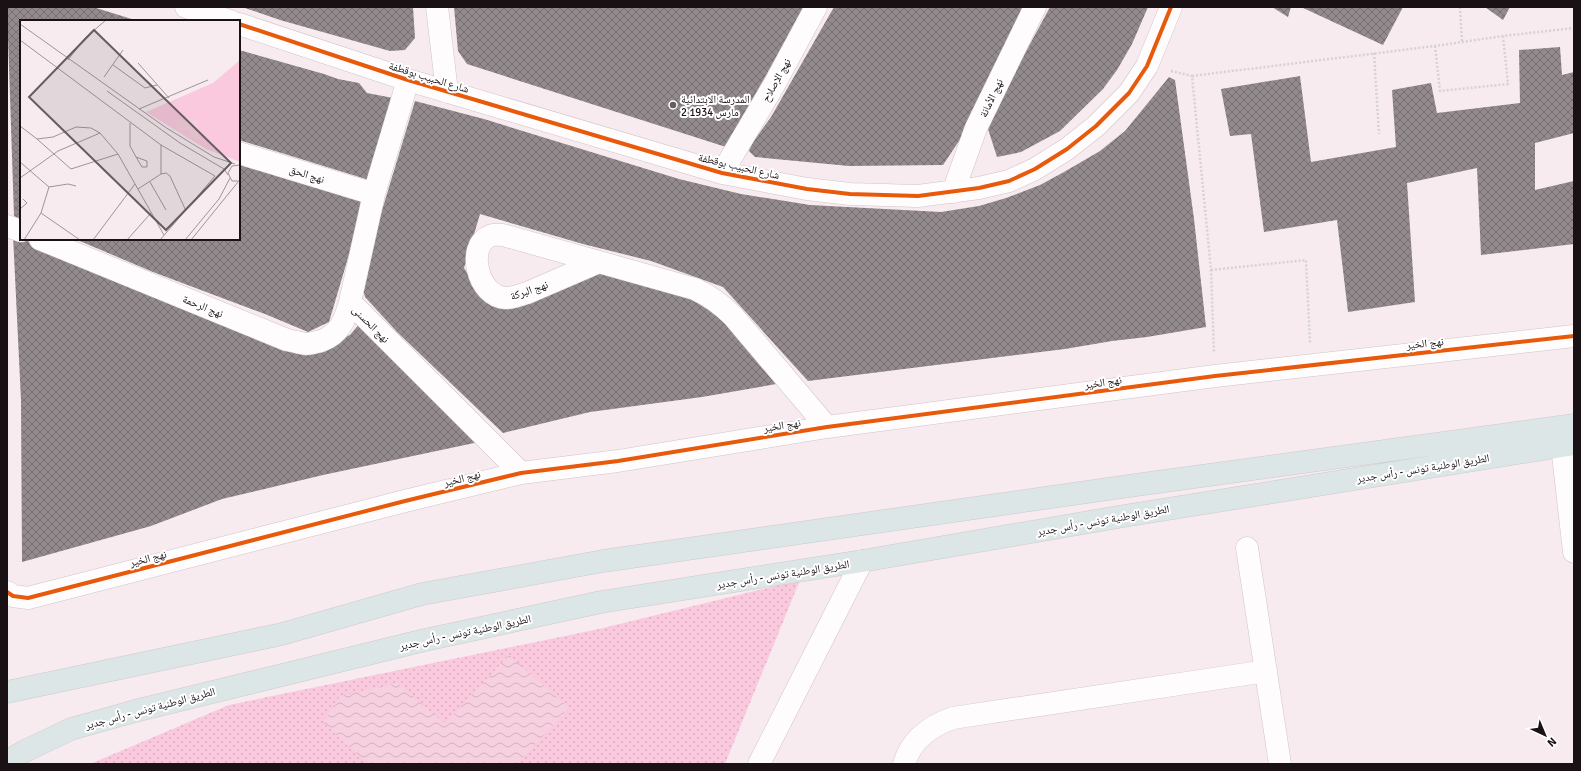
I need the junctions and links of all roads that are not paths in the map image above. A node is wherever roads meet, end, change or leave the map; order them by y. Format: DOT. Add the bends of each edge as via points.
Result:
graph roads {
  1 [pos="189,7"];
  2 [pos="437,7"];
  3 [pos="816,7"];
  4 [pos="1035,7"];
  5 [pos="1171,7"];
  6 [pos="227,20"];
  7 [pos="240,24"];
  8 [pos="408,80"];
  9 [pos="447,92"];
  10 [pos="240,153"];
  11 [pos="722,173"];
  12 [pos="953,192"];
  13 [pos="374,194"];
  14 [pos="7,226"];
  15 [pos="20,231"];
  16 [pos="42,240"];
  17 [pos="599,262"];
  18 [pos="350,302"];
  19 [pos="1574,336"];
  20 [pos="1574,425"];
  21 [pos="827,427"];
  22 [pos="1568,445"];
  23 [pos="521,473"];
  24 [pos="1247,548"];
  25 [pos="1574,552"];
  26 [pos="862,561"];
  27 [pos="7,592"];
  28 [pos="1266,671"];
  29 [pos="7,692"];
  30 [pos="7,761"];
  31 [pos="760,764"];
  32 [pos="904,764"];
  33 [pos="1280,764"];
  1 -- 6 [label="street"];
  2 -- 9 [label="street"];
  3 -- 11 [label="street, نهج الإصلاح"];
  4 -- 12 [label="street, نهج الأمانة" via="976,128"];
  5 -- 12 [label="street, شارع الحبيب بوقطفة" via="1147,66 1129,93 1096,126 1067,149 1035,169 1009,181"];
  7 -- 8 [label="street, شارع الحبيب بوقطفة"];
  8 -- 9 [label="street, شارع الحبيب بوقطفة"];
  8 -- 13 [label="street, نهج الحسنى"];
  9 -- 11 [label="street, شارع الحبيب بوقطفة"];
  10 -- 13 [label="street, نهج الحق"];
  11 -- 12 [label="street, شارع الحبيب بوقطفة" via="807,189 850,194 918,196"];
  13 -- 18 [label="street, نهج الحسنى"];
  14 -- 15 [label="street"];
  16 -- 18 [label="street, نهج الرحمة" via="306,344 315,343 336,332 342,325"];
  17 -- 17 [label="street, نهج البركة" via="494,234 480,246 476,264 481,280 488,290 506,298 527,293"];
  17 -- 21 [label="street, نهج البركة" via="695,289 718,301"];
  18 -- 23 [label="street, نهج الحسنى"];
  19 -- 21 [label="street, نهج الخير" via="1215,376"];
  20 -- 29 [label="main road, الطريق الوطنية تونس - رأس جدير" via="603,561 422,594 282,634"];
  21 -- 23 [label="street, نهج الخير"];
  22 -- 25 [label="street"];
  22 -- 26 [label="main road, الطريق الوطنية تونس - رأس جدير"];
  23 -- 27 [label="street, نهج الخير" via="28,598 13,596"];
  24 -- 28 [label="street"];
  26 -- 30 [label="main road, الطريق الوطنية تونس - رأس جدير" via="602,602 426,640 71,729"];
  26 -- 31 [label="street"];
  28 -- 32 [label="street" via="953,718 931,728 919,738 909,751"];
  28 -- 33 [label="street"];
}
